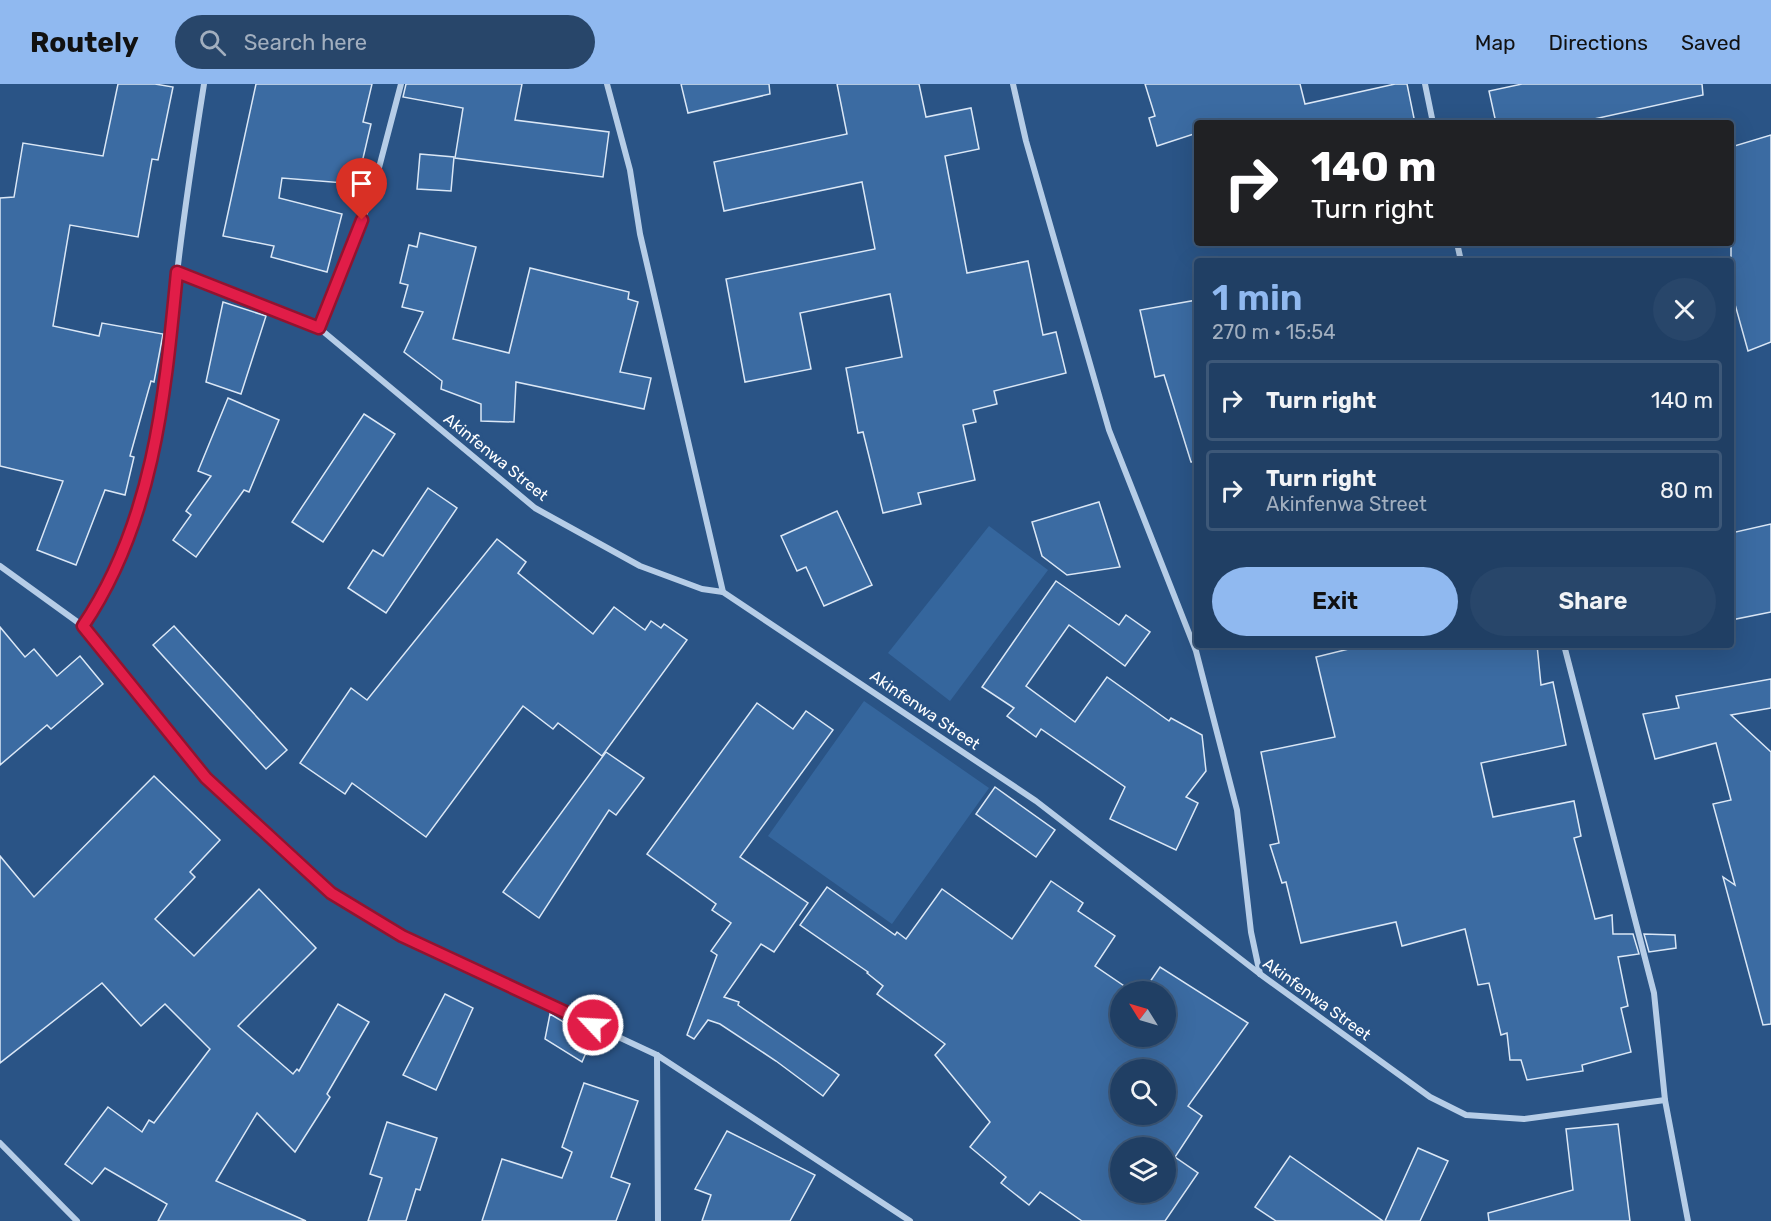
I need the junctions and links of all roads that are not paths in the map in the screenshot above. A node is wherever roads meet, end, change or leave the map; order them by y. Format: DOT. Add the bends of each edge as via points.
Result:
graph roads {
  1 [pos="204,84"];
  2 [pos="401,84"];
  3 [pos="607,84"];
  4 [pos="1013,84"];
  5 [pos="1425,84"];
  6 [pos="1432,120"];
  7 [pos="177,272"];
  8 [pos="319,328"];
  9 [pos="0,566"];
  10 [pos="723,592"];
  11 [pos="83,626"];
  12 [pos="1194,646"];
  13 [pos="1195,648"];
  14 [pos="1565,648"];
  15 [pos="1260,974"];
  16 [pos="657,1055"];
  17 [pos="1665,1100"];
  18 [pos="0,1143"];
  19 [pos="77,1221"];
  20 [pos="658,1221"];
  21 [pos="910,1221"];
  22 [pos="1688,1221"];
  1 -- 7 [label="street"];
  2 -- 8 [label="street" via="371,198"];
  3 -- 10 [label="street" via="630,170 640,234"];
  4 -- 12 [label="street" via="1109,430"];
  5 -- 6 [label="street"];
  7 -- 8 [label="street, Akinfenwa Street"];
  7 -- 11 [label="street" via="166,379 145,490 124,552 102,599"];
  8 -- 10 [label="street, Akinfenwa Street" via="535,508 640,566 702,590"];
  9 -- 11 [label="street"];
  10 -- 15 [label="street, Akinfenwa Street" via="1036,801"];
  11 -- 16 [label="street" via="206,778 331,893 402,936"];
  13 -- 15 [label="street" via="1237,810 1251,932"];
  14 -- 17 [label="street" via="1654,993"];
  15 -- 17 [label="street, Akinfenwa Street" via="1430,1097 1466,1115 1524,1119"];
  16 -- 20 [label="street"];
  16 -- 21 [label="street"];
  17 -- 22 [label="street"];
  18 -- 19 [label="street"];
}
